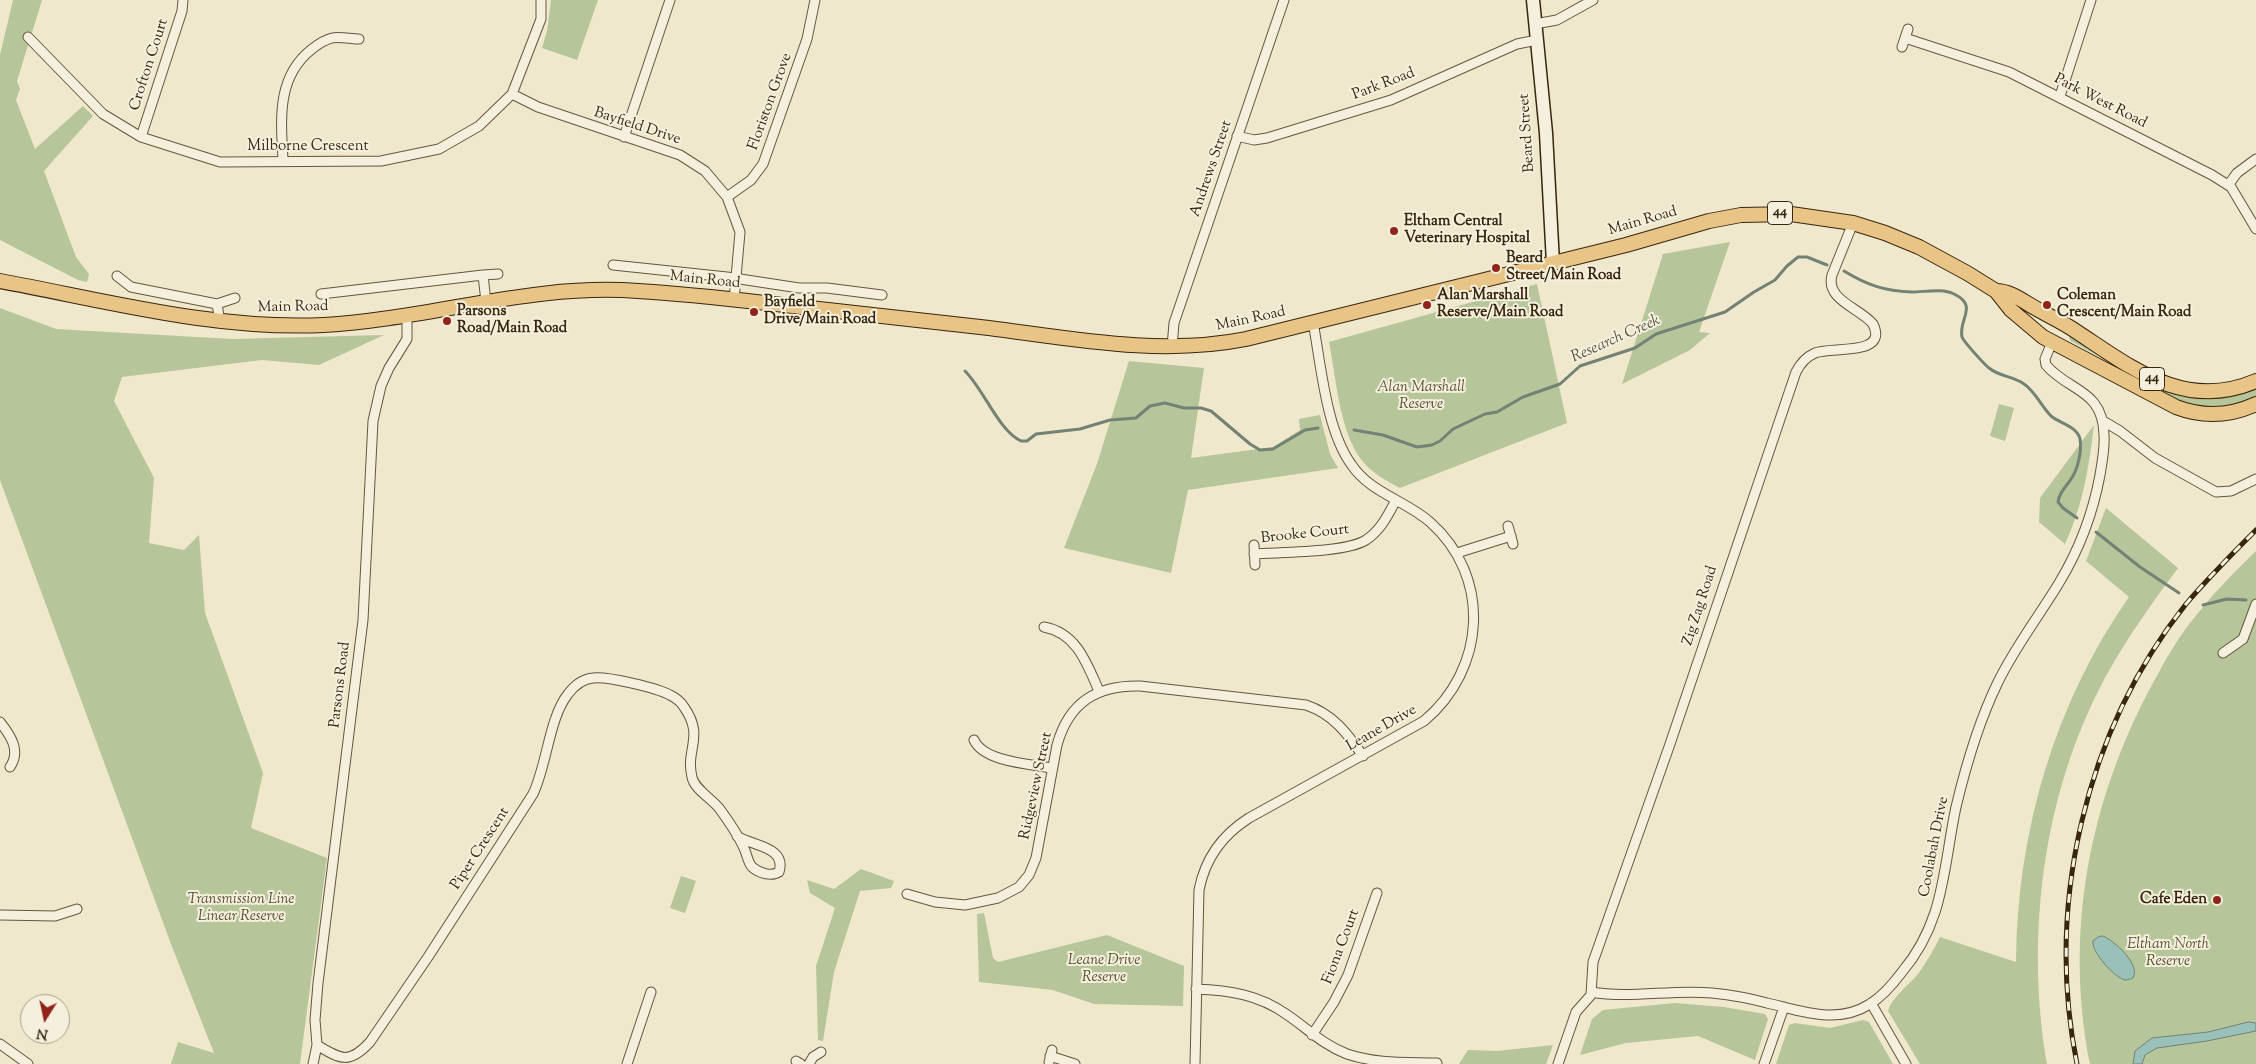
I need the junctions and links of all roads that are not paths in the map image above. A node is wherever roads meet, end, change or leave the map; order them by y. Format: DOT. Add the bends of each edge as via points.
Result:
graph roads {
  1 [pos="183,0"];
  2 [pos="541,0"];
  3 [pos="670,0"];
  4 [pos="815,0"];
  5 [pos="1284,0"];
  6 [pos="1533,0"];
  7 [pos="1593,0"];
  8 [pos="2091,0"];
  9 [pos="1535,24"];
  10 [pos="28,37"];
  11 [pos="1905,38"];
  12 [pos="359,39"];
  13 [pos="1536,40"];
  14 [pos="512,94"];
  15 [pos="2060,96"];
  16 [pos="1237,136"];
  17 [pos="142,137"];
  18 [pos="624,137"];
  19 [pos="2256,159"];
  20 [pos="283,160"];
  21 [pos="2228,184"];
  22 [pos="727,198"];
  23 [pos="1853,223"];
  24 [pos="2256,229"];
  25 [pos="1554,263"];
  26 [pos="613,265"];
  27 [pos="498,274"];
  28 [pos="483,275"];
  29 [pos="117,276"];
  30 [pos="737,279"];
  31 [pos="0,281"];
  32 [pos="1996,291"];
  33 [pos="321,294"];
  34 [pos="882,295"];
  35 [pos="235,298"];
  36 [pos="734,300"];
  37 [pos="486,302"];
  38 [pos="217,304"];
  39 [pos="407,316"];
  40 [pos="220,322"];
  41 [pos="1313,322"];
  42 [pos="2062,323"];
  43 [pos="2052,342"];
  44 [pos="1172,347"];
  45 [pos="2256,381"];
  46 [pos="2256,404"];
  47 [pos="2103,421"];
  48 [pos="2256,479"];
  49 [pos="1396,500"];
  50 [pos="1508,526"];
  51 [pos="1254,545"];
  52 [pos="1456,553"];
  53 [pos="1254,554"];
  54 [pos="1255,565"];
  55 [pos="2256,604"];
  56 [pos="1044,627"];
  57 [pos="2224,653"];
  58 [pos="1099,691"];
  59 [pos="0,722"];
  60 [pos="974,740"];
  61 [pos="1363,756"];
  62 [pos="10,767"];
  63 [pos="1052,768"];
  64 [pos="737,836"];
  65 [pos="1377,893"];
  66 [pos="908,894"];
  67 [pos="77,909"];
  68 [pos="0,915"];
  69 [pos="1196,989"];
  70 [pos="651,992"];
  71 [pos="1591,992"];
  72 [pos="1871,1003"];
  73 [pos="1784,1007"];
  74 [pos="1312,1035"];
  75 [pos="0,1044"];
  76 [pos="317,1045"];
  77 [pos="821,1052"];
  78 [pos="1050,1056"];
  79 [pos="1437,1061"];
  80 [pos="28,1064"];
  81 [pos="313,1064"];
  82 [pos="626,1064"];
  83 [pos="809,1064"];
  84 [pos="1075,1064"];
  85 [pos="1195,1064"];
  86 [pos="1558,1064"];
  87 [pos="1764,1064"];
  88 [pos="1906,1064"];
  1 -- 17 [label="street, Crofton Court"];
  2 -- 14 [label="street, Milborne Crescent" via="541,19"];
  3 -- 18 [label="street"];
  4 -- 22 [label="street, Floriston Grove" via="807,39 763,164 751,180"];
  5 -- 16 [label="street, Andrews Street"];
  6 -- 9 [label="street, Beard Street"];
  7 -- 9 [label="street" via="1557,20"];
  8 -- 15 [label="street"];
  9 -- 13 [label="street, Beard Street"];
  10 -- 17 [label="street, Milborne Crescent" via="103,114"];
  11 -- 15 [label="street, Park West Road" via="2001,68"];
  12 -- 20 [label="street" via="332,38 300,58 287,80 282,101"];
  13 -- 16 [label="street, Park Road" via="1517,44 1391,100 1267,138 1254,140"];
  13 -- 25 [label="street, Beard Street"];
  14 -- 18 [label="street, Bayfield Drive" via="538,107"];
  14 -- 20 [label="street, Milborne Crescent" via="479,126 439,149 380,161"];
  15 -- 21 [label="street, Park West Road"];
  16 -- 44 [label="street, Andrews Street" via="1174,323"];
  17 -- 20 [label="street, Milborne Crescent" via="220,162"];
  18 -- 22 [label="street, Bayfield Drive" via="680,155 705,171"];
  19 -- 21 [label="street"];
  21 -- 24 [label="street"];
  22 -- 30 [label="street, Bayfield Drive" via="740,232"];
  23 -- 25 [label="main road, Main Road / 44" via="1791,214 1741,215 1691,225"];
  23 -- 32 [label="main road, Main Road / 44" via="1919,247"];
  23 -- 71 [label="street, Zig Zag Road" via="1831,284 1837,296 1873,324 1874,339 1859,348 1815,352 1802,362 1796,372 1594,962"];
  25 -- 41 [label="main road, Main Road / 44"];
  26 -- 30 [label="street, Main Road"];
  27 -- 28 [label="street, Main Road"];
  28 -- 33 [label="street, Main Road"];
  28 -- 37 [label="street"];
  29 -- 38 [label="street, Main Road" via="132,287"];
  30 -- 34 [label="street, Main Road"];
  30 -- 36 [label="street, Bayfield Drive"];
  31 -- 40 [label="main road, Main Road / 44"];
  32 -- 42 [label="main road, Main Road / 44" via="2012,295"];
  32 -- 43 [label="main road, Main Road / 44" via="2002,301"];
  35 -- 38 [label="street, Main Road"];
  36 -- 37 [label="main road, Main Road / 44" via="608,290"];
  36 -- 44 [label="main road, Main Road / 44" via="1120,344"];
  37 -- 39 [label="main road, Main Road / 44"];
  38 -- 40 [label="street"];
  39 -- 40 [label="main road, Main Road / 44" via="317,325"];
  39 -- 76 [label="street, Parsons Road" via="407,340 381,386 373,421 362,626 317,988"];
  41 -- 44 [label="main road, Main Road / 44" via="1228,342"];
  41 -- 49 [label="street, Leane Drive" via="1330,411 1342,450 1366,481"];
  42 -- 43 [label="main road"];
  42 -- 45 [label="main road, Main Road / 44" via="2136,370 2168,385 2215,390"];
  43 -- 46 [label="main road, Main Road / 44" via="2184,410 2217,414"];
  43 -- 47 [label="street" via="2046,365 2088,397 2098,408"];
  47 -- 48 [label="street" via="2155,458 2216,492 2228,493"];
  47 -- 72 [label="street, Coolabah Drive" via="2103,457 2088,521 2067,569 2004,671 1989,702 1960,792 1943,889 1934,918 1906,968"];
  49 -- 52 [label="street, Leane Drive" via="1430,521"];
  49 -- 53 [label="street, Brooke Court" via="1377,530 1357,544"];
  50 -- 52 [label="street" via="1512,540"];
  51 -- 53 [label="street"];
  52 -- 61 [label="street, Leane Drive" via="1468,579 1473,610 1472,642 1462,672 1448,697 1431,715"];
  53 -- 54 [label="street"];
  55 -- 57 [label="street" via="2243,639"];
  56 -- 58 [label="street" via="1060,632 1076,645"];
  58 -- 61 [label="street, Ridgeview Street" via="1140,686 1306,705 1336,722"];
  58 -- 63 [label="street, Ridgeview Street" via="1067,719"];
  59 -- 62 [label="street" via="15,748 15,758"];
  60 -- 63 [label="street" via="988,754"];
  61 -- 69 [label="street, Leane Drive" via="1249,818 1227,834 1215,849 1199,890"];
  63 -- 66 [label="street, Ridgeview Street" via="1036,858 1019,887 998,898 965,905 935,902"];
  64 -- 64 [label="street" via="770,850 780,864 779,872 768,874 752,867"];
  64 -- 76 [label="street, Piper Crescent" via="718,807 692,780 694,729 683,706 666,693 599,678 583,681 573,688 561,706 533,794 383,1024 360,1054 352,1058 337,1057"];
  65 -- 74 [label="street, Fiona Court" via="1348,975"];
  67 -- 68 [label="street" via="55,916"];
  69 -- 74 [label="street" via="1228,991 1256,998 1276,1007"];
  69 -- 85 [label="street, Leane Drive"];
  70 -- 82 [label="street"];
  71 -- 73 [label="street, Coolabah Drive" via="1610,995 1710,993"];
  71 -- 86 [label="street" via="1576,1012"];
  72 -- 73 [label="street, Coolabah Drive" via="1856,1011 1831,1015"];
  72 -- 88 [label="street"];
  73 -- 87 [label="street"];
  74 -- 79 [label="street" via="1339,1051 1366,1060 1395,1064"];
  75 -- 80 [label="street"];
  76 -- 81 [label="street, Parsons Road"];
  77 -- 83 [label="street"];
  78 -- 84 [label="street"];
}
